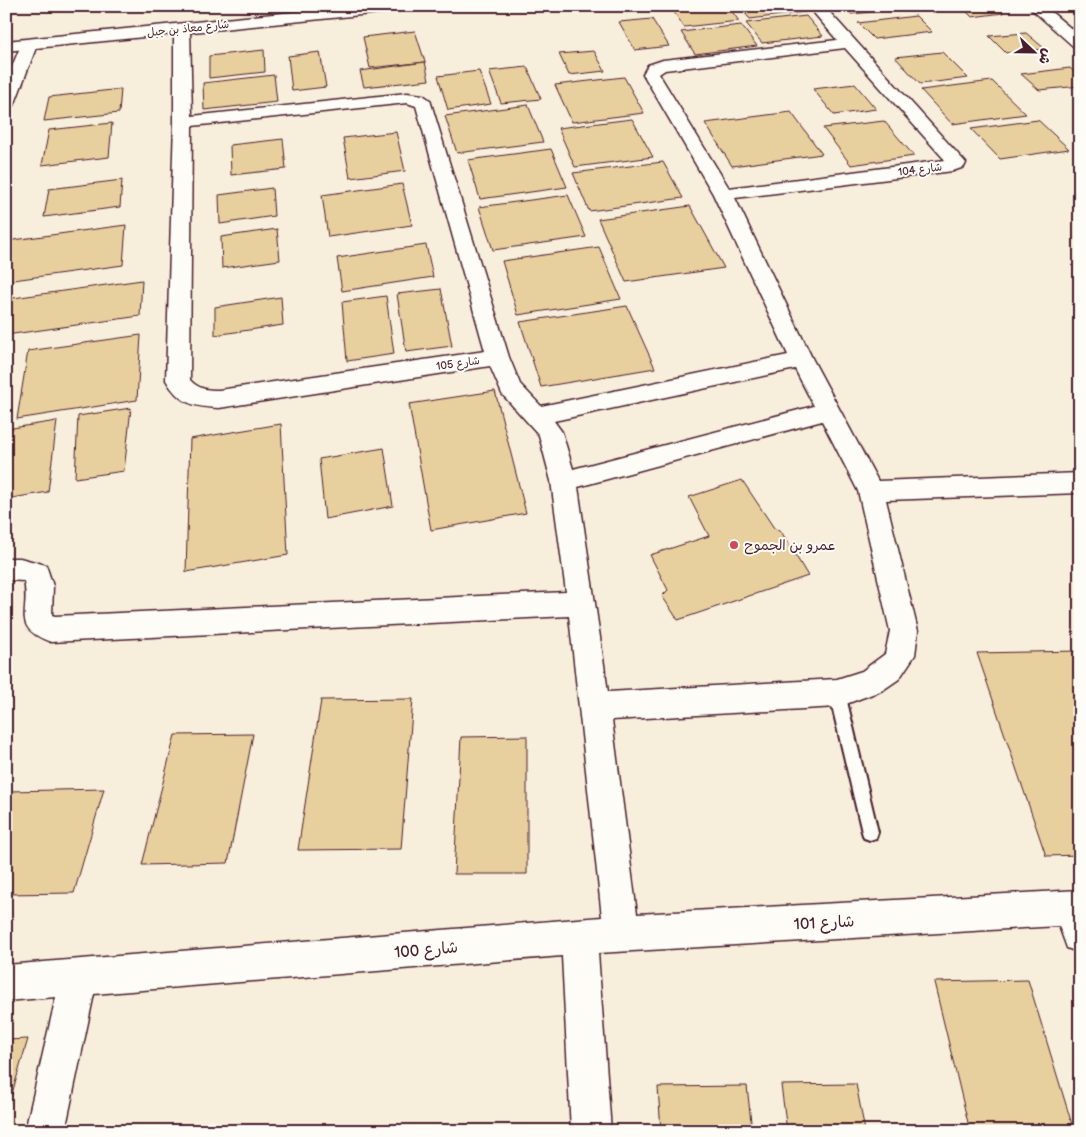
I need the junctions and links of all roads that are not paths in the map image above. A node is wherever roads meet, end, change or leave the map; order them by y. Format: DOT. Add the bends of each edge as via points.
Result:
graph roads {
  1 [pos="815,6"];
  2 [pos="1035,6"];
  3 [pos="394,7"];
  4 [pos="1080,24"];
  5 [pos="1059,27"];
  6 [pos="182,29"];
  7 [pos="850,43"];
  8 [pos="1080,44"];
  9 [pos="29,45"];
  10 [pos="6,46"];
  11 [pos="6,103"];
  12 [pos="183,122"];
  13 [pos="723,194"];
  14 [pos="498,357"];
  15 [pos="802,360"];
  16 [pos="828,411"];
  17 [pos="536,416"];
  18 [pos="564,481"];
  19 [pos="1080,483"];
  20 [pos="870,491"];
  21 [pos="6,570"];
  22 [pos="582,603"];
  23 [pos="837,693"];
  24 [pos="595,707"];
  25 [pos="870,832"];
  26 [pos="1076,917"];
  27 [pos="622,933"];
  28 [pos="579,937"];
  29 [pos="79,977"];
  30 [pos="6,983"];
  31 [pos="45,1131"];
  32 [pos="591,1131"];
  1 -- 7 [label="street, شارع 104"];
  2 -- 5 [label="street"];
  3 -- 6 [label="street, شارع معاذ بن جبل"];
  4 -- 5 [label="street"];
  5 -- 8 [label="street"];
  6 -- 9 [label="street, شارع معاذ بن جبل"];
  6 -- 12 [label="street, شارع 105"];
  7 -- 13 [label="street" via="663,65 651,70 650,74"];
  7 -- 13 [label="street, شارع 104" via="957,162"];
  9 -- 10 [label="street, شارع معاذ بن جبل"];
  9 -- 11 [label="street"];
  12 -- 14 [label="street, شارع 105" via="407,98 421,101"];
  12 -- 14 [label="street, شارع 105" via="178,380 189,394 219,399"];
  13 -- 15 [label="street"];
  14 -- 17 [label="street" via="510,388"];
  15 -- 16 [label="street"];
  15 -- 17 [label="street"];
  16 -- 18 [label="street"];
  16 -- 20 [label="street"];
  17 -- 18 [label="street" via="550,432"];
  18 -- 22 [label="street"];
  19 -- 20 [label="street"];
  20 -- 23 [label="street" via="904,631 900,655 887,670 863,686"];
  21 -- 22 [label="street" via="36,573 38,621 51,629"];
  22 -- 24 [label="street"];
  23 -- 24 [label="street"];
  23 -- 25 [label="lane"];
  24 -- 27 [label="street"];
  26 -- 27 [label="street, شارع 101"];
  27 -- 28 [label="street, شارع 101"];
  28 -- 29 [label="street, شارع 100"];
  28 -- 32 [label="street"];
  29 -- 30 [label="street, شارع 100"];
  29 -- 31 [label="street"];
}
